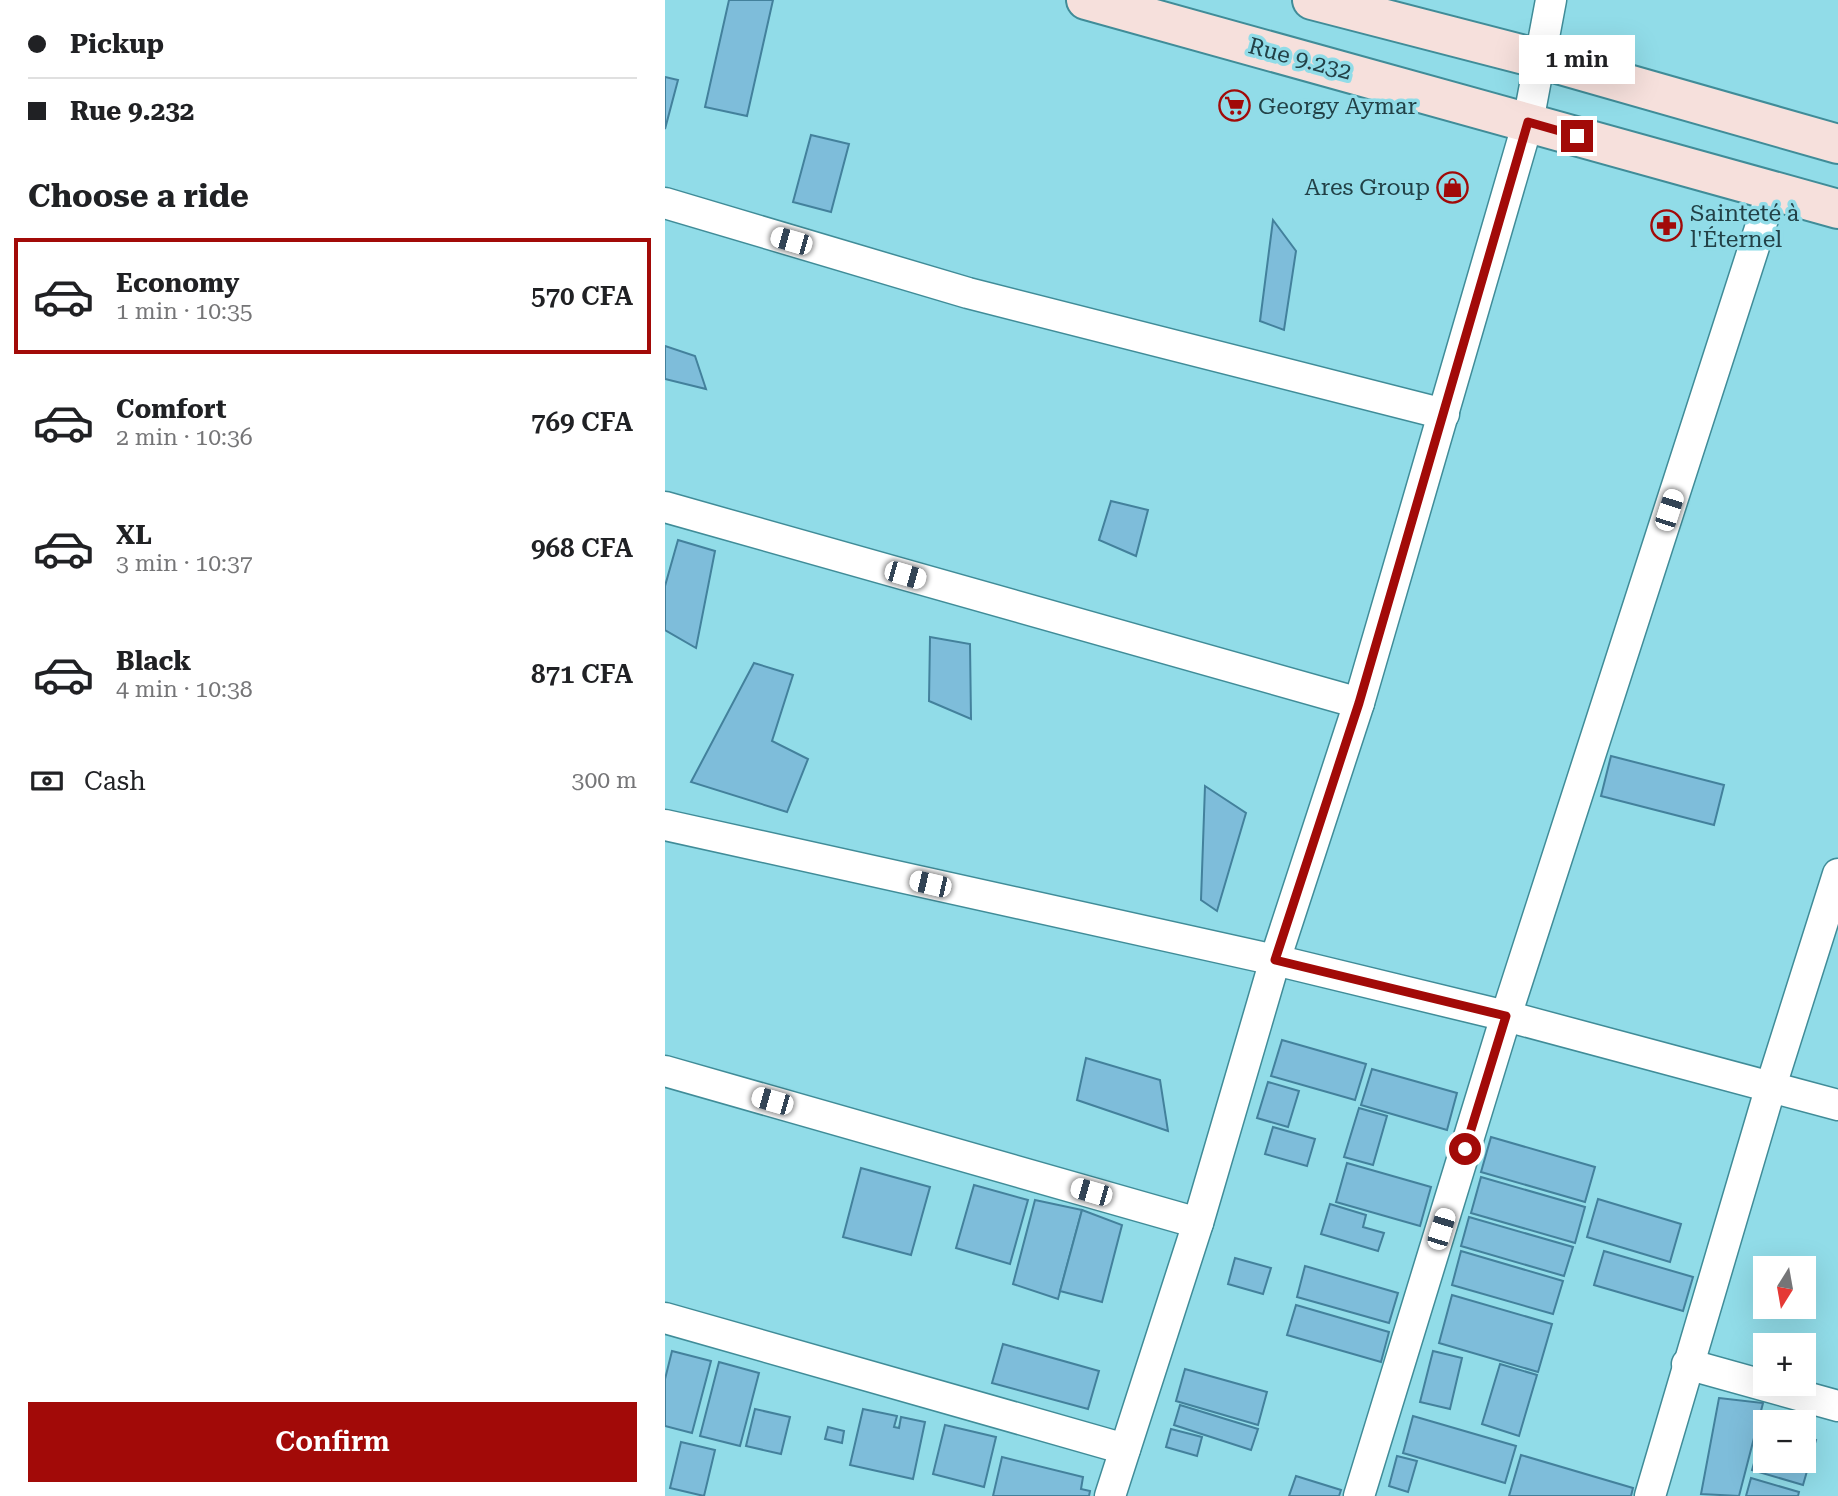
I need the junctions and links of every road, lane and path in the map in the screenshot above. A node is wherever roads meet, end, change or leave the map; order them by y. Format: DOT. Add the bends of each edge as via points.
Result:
graph roads {
  1 [pos="1086,0"];
  2 [pos="1312,0"];
  3 [pos="1551,0"];
  4 [pos="1540,59"];
  5 [pos="1528,122"];
  6 [pos="1838,144"];
  7 [pos="1772,191"];
  8 [pos="665,203"];
  9 [pos="1838,209"];
  10 [pos="1444,414"];
  11 [pos="665,507"];
  12 [pos="1359,703"];
  13 [pos="665,825"];
  14 [pos="1838,874"];
  15 [pos="1275,960"];
  16 [pos="1506,1016"];
  17 [pos="665,1070"];
  18 [pos="1771,1086"];
  19 [pos="1838,1105"];
  20 [pos="1198,1223"];
  21 [pos="665,1318"];
  22 [pos="1687,1364"];
  23 [pos="1838,1406"];
  24 [pos="1125,1449"];
  25 [pos="1110,1496"];
  26 [pos="1359,1496"];
  27 [pos="1650,1496"];
  1 -- 5 [label="street, Rue 9.232"];
  2 -- 4 [label="street"];
  3 -- 4 [label="street"];
  4 -- 5 [label="street"];
  4 -- 6 [label="street"];
  5 -- 7 [label="street, Rue 9.232"];
  5 -- 10 [label="street"];
  7 -- 9 [label="street, Rue 9.232"];
  7 -- 16 [label="street"];
  8 -- 10 [label="street" via="968,293"];
  10 -- 12 [label="street"];
  11 -- 12 [label="street"];
  12 -- 15 [label="street"];
  13 -- 15 [label="street"];
  14 -- 18 [label="street"];
  15 -- 16 [label="street"];
  15 -- 20 [label="street"];
  16 -- 18 [label="street"];
  16 -- 26 [label="street"];
  17 -- 20 [label="street"];
  18 -- 19 [label="street"];
  18 -- 22 [label="street"];
  20 -- 24 [label="street"];
  21 -- 24 [label="street"];
  22 -- 23 [label="street"];
  22 -- 27 [label="street"];
  24 -- 25 [label="street"];
}
